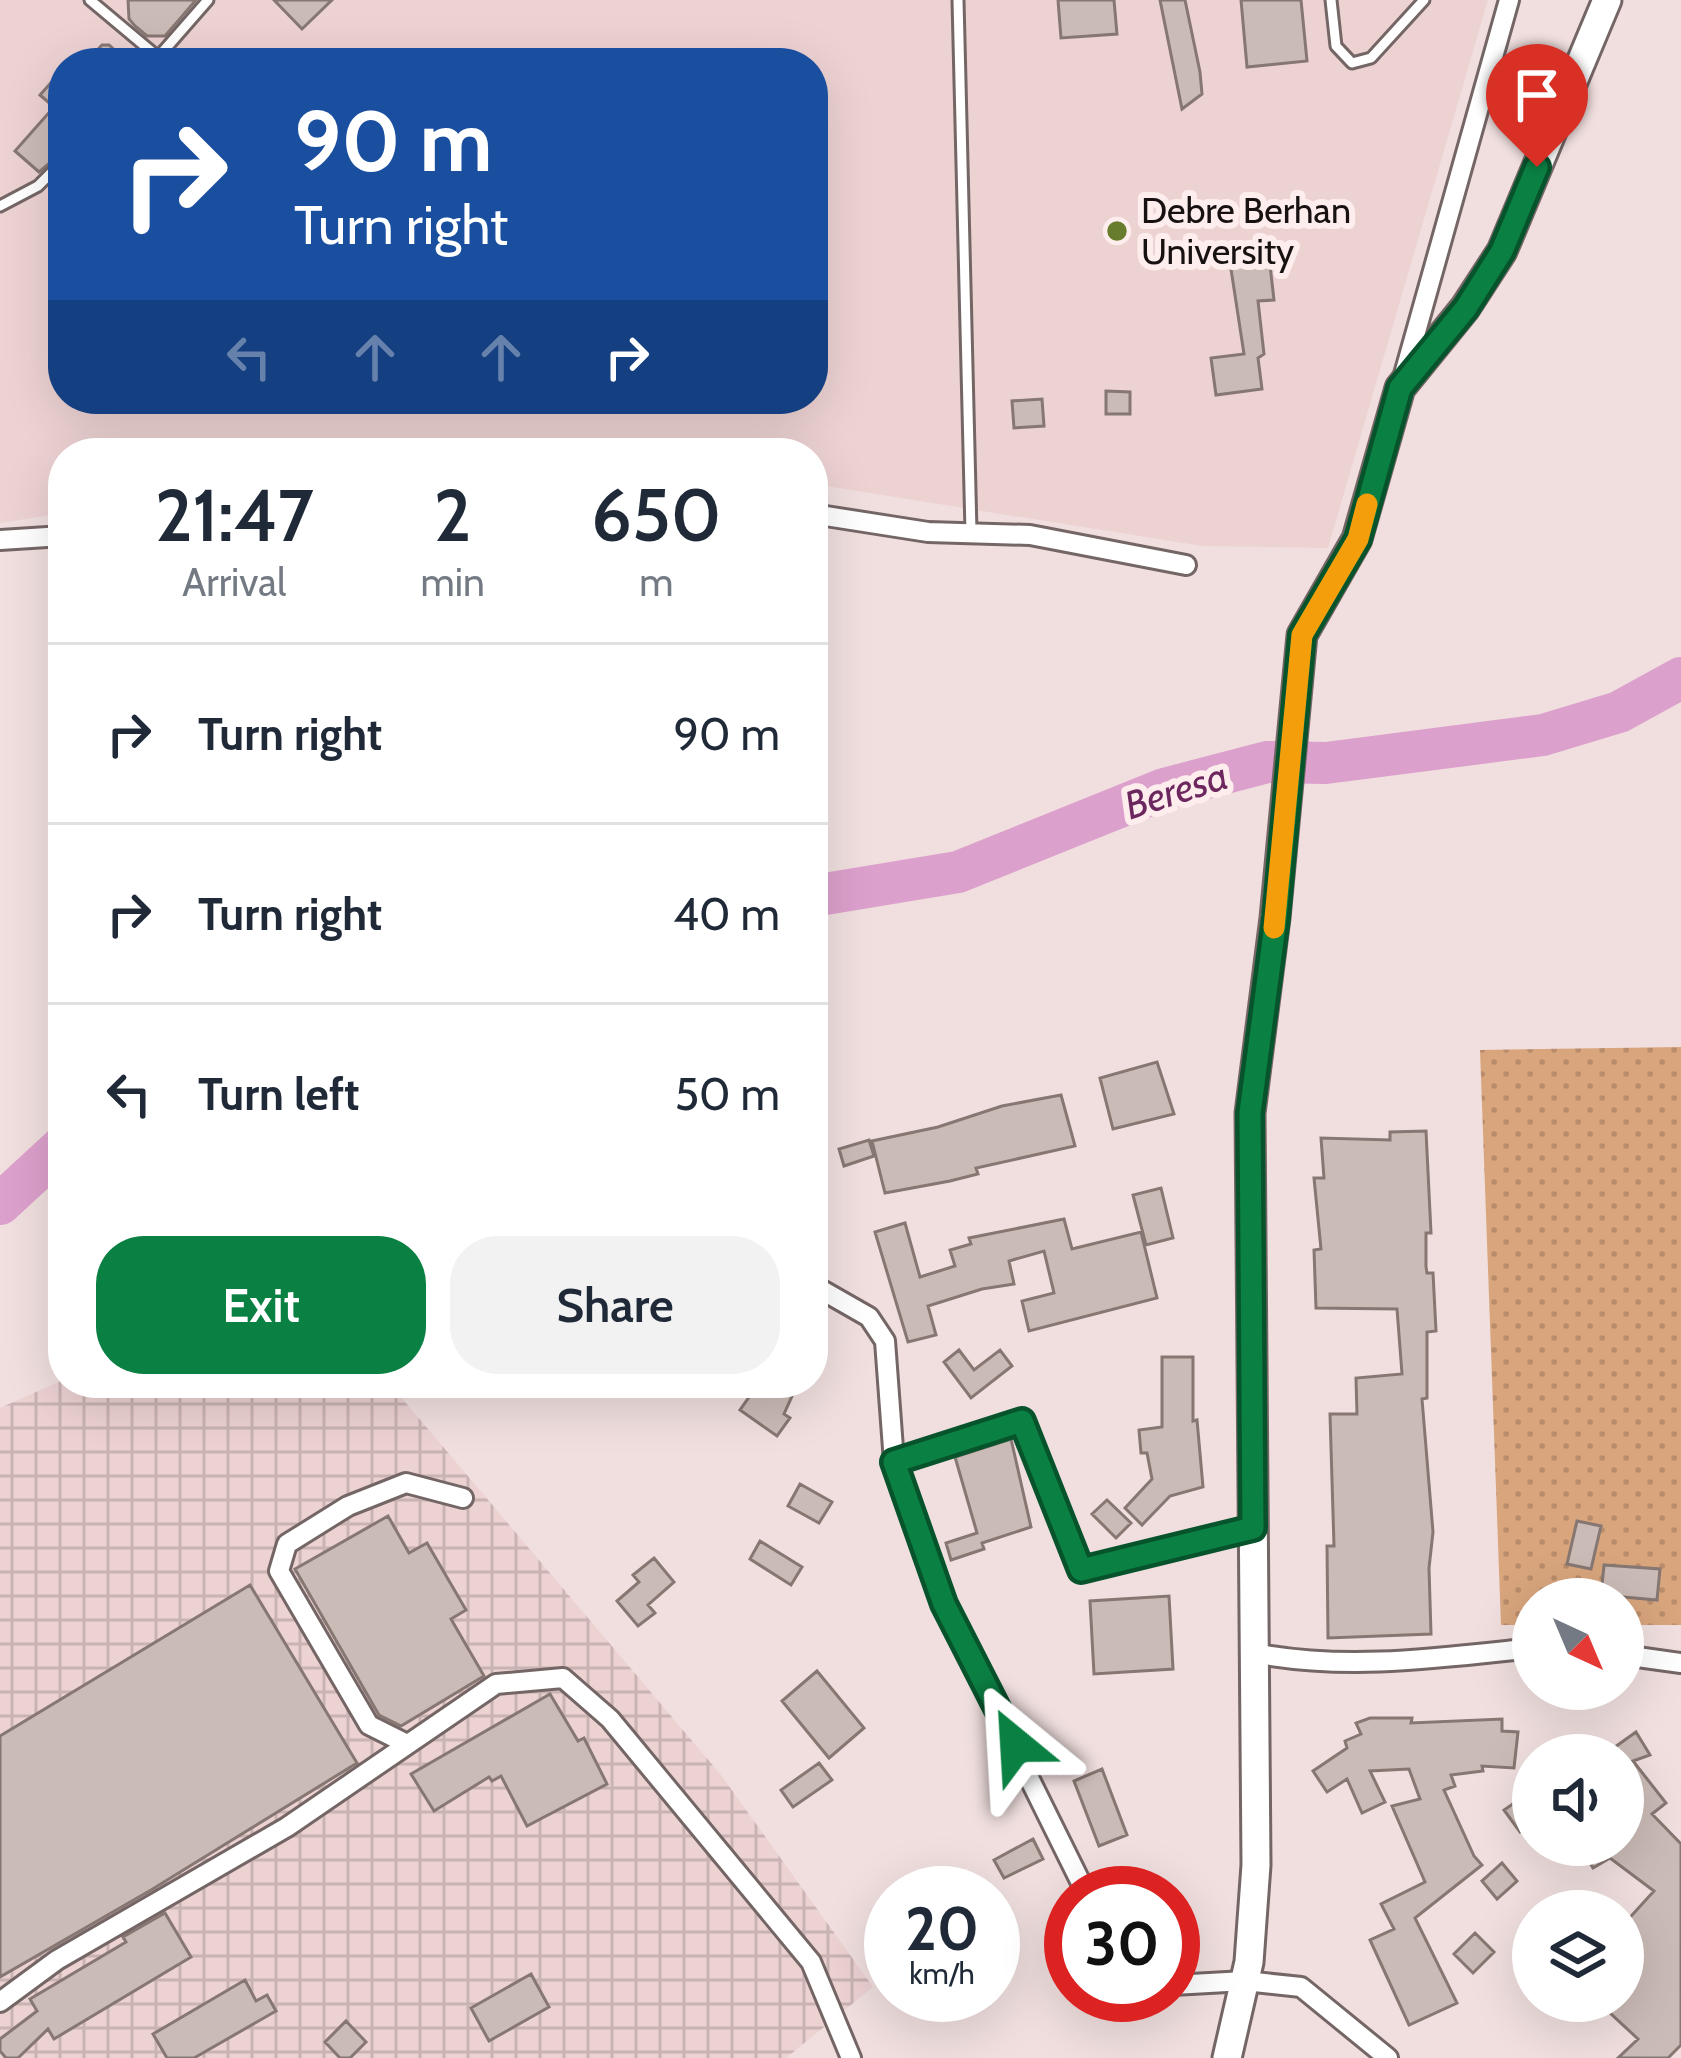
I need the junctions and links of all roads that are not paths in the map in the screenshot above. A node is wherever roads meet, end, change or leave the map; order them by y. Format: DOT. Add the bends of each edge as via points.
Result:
graph roads {
  1 [pos="90,0"];
  2 [pos="208,0"];
  3 [pos="958,0"];
  4 [pos="1331,0"];
  5 [pos="1424,0"];
  6 [pos="1509,0"];
  7 [pos="1606,0"];
  8 [pos="143,48"];
  9 [pos="166,48"];
  10 [pos="48,176"];
  11 [pos="0,206"];
  12 [pos="1400,388"];
  13 [pos="828,516"];
  14 [pos="971,532"];
  15 [pos="48,537"];
  16 [pos="0,540"];
  17 [pos="1186,565"];
  18 [pos="828,1294"];
  19 [pos="894,1462"];
  20 [pos="463,1498"];
  21 [pos="1253,1528"];
  22 [pos="1512,1650"];
  23 [pos="1254,1653"];
  24 [pos="1644,1658"];
  25 [pos="1681,1664"];
  26 [pos="405,1744"];
  27 [pos="1073,1866"];
  28 [pos="1245,1982"];
  29 [pos="1200,1984"];
  30 [pos="0,2002"];
  31 [pos="851,2058"];
  32 [pos="1227,2058"];
  33 [pos="1388,2058"];
  1 -- 8 [label="lane"];
  2 -- 9 [label="lane"];
  3 -- 14 [label="lane"];
  4 -- 5 [label="lane" via="1336,46 1352,63 1371,58"];
  6 -- 12 [label="street"];
  7 -- 12 [label="main road" via="1502,251"];
  10 -- 11 [label="lane"];
  12 -- 21 [label="main road" via="1358,539 1302,635 1250,1113"];
  13 -- 14 [label="street"];
  14 -- 17 [label="street"];
  15 -- 16 [label="street"];
  18 -- 19 [label="street" via="869,1317 885,1341"];
  19 -- 21 [label="street" via="1022,1421 1081,1570"];
  19 -- 27 [label="street" via="944,1604"];
  20 -- 26 [label="street" via="406,1484 348,1506 287,1544 279,1571 369,1725"];
  21 -- 23 [label="main road"];
  22 -- 23 [label="street" via="1382,1664"];
  23 -- 28 [label="main road" via="1256,1864"];
  24 -- 25 [label="street"];
  26 -- 30 [label="street" via="287,1827 57,1960"];
  26 -- 31 [label="street" via="496,1684 563,1678 610,1719 811,1962"];
  28 -- 29 [label="street"];
  28 -- 32 [label="main road"];
  28 -- 33 [label="street" via="1301,1988"];
}
